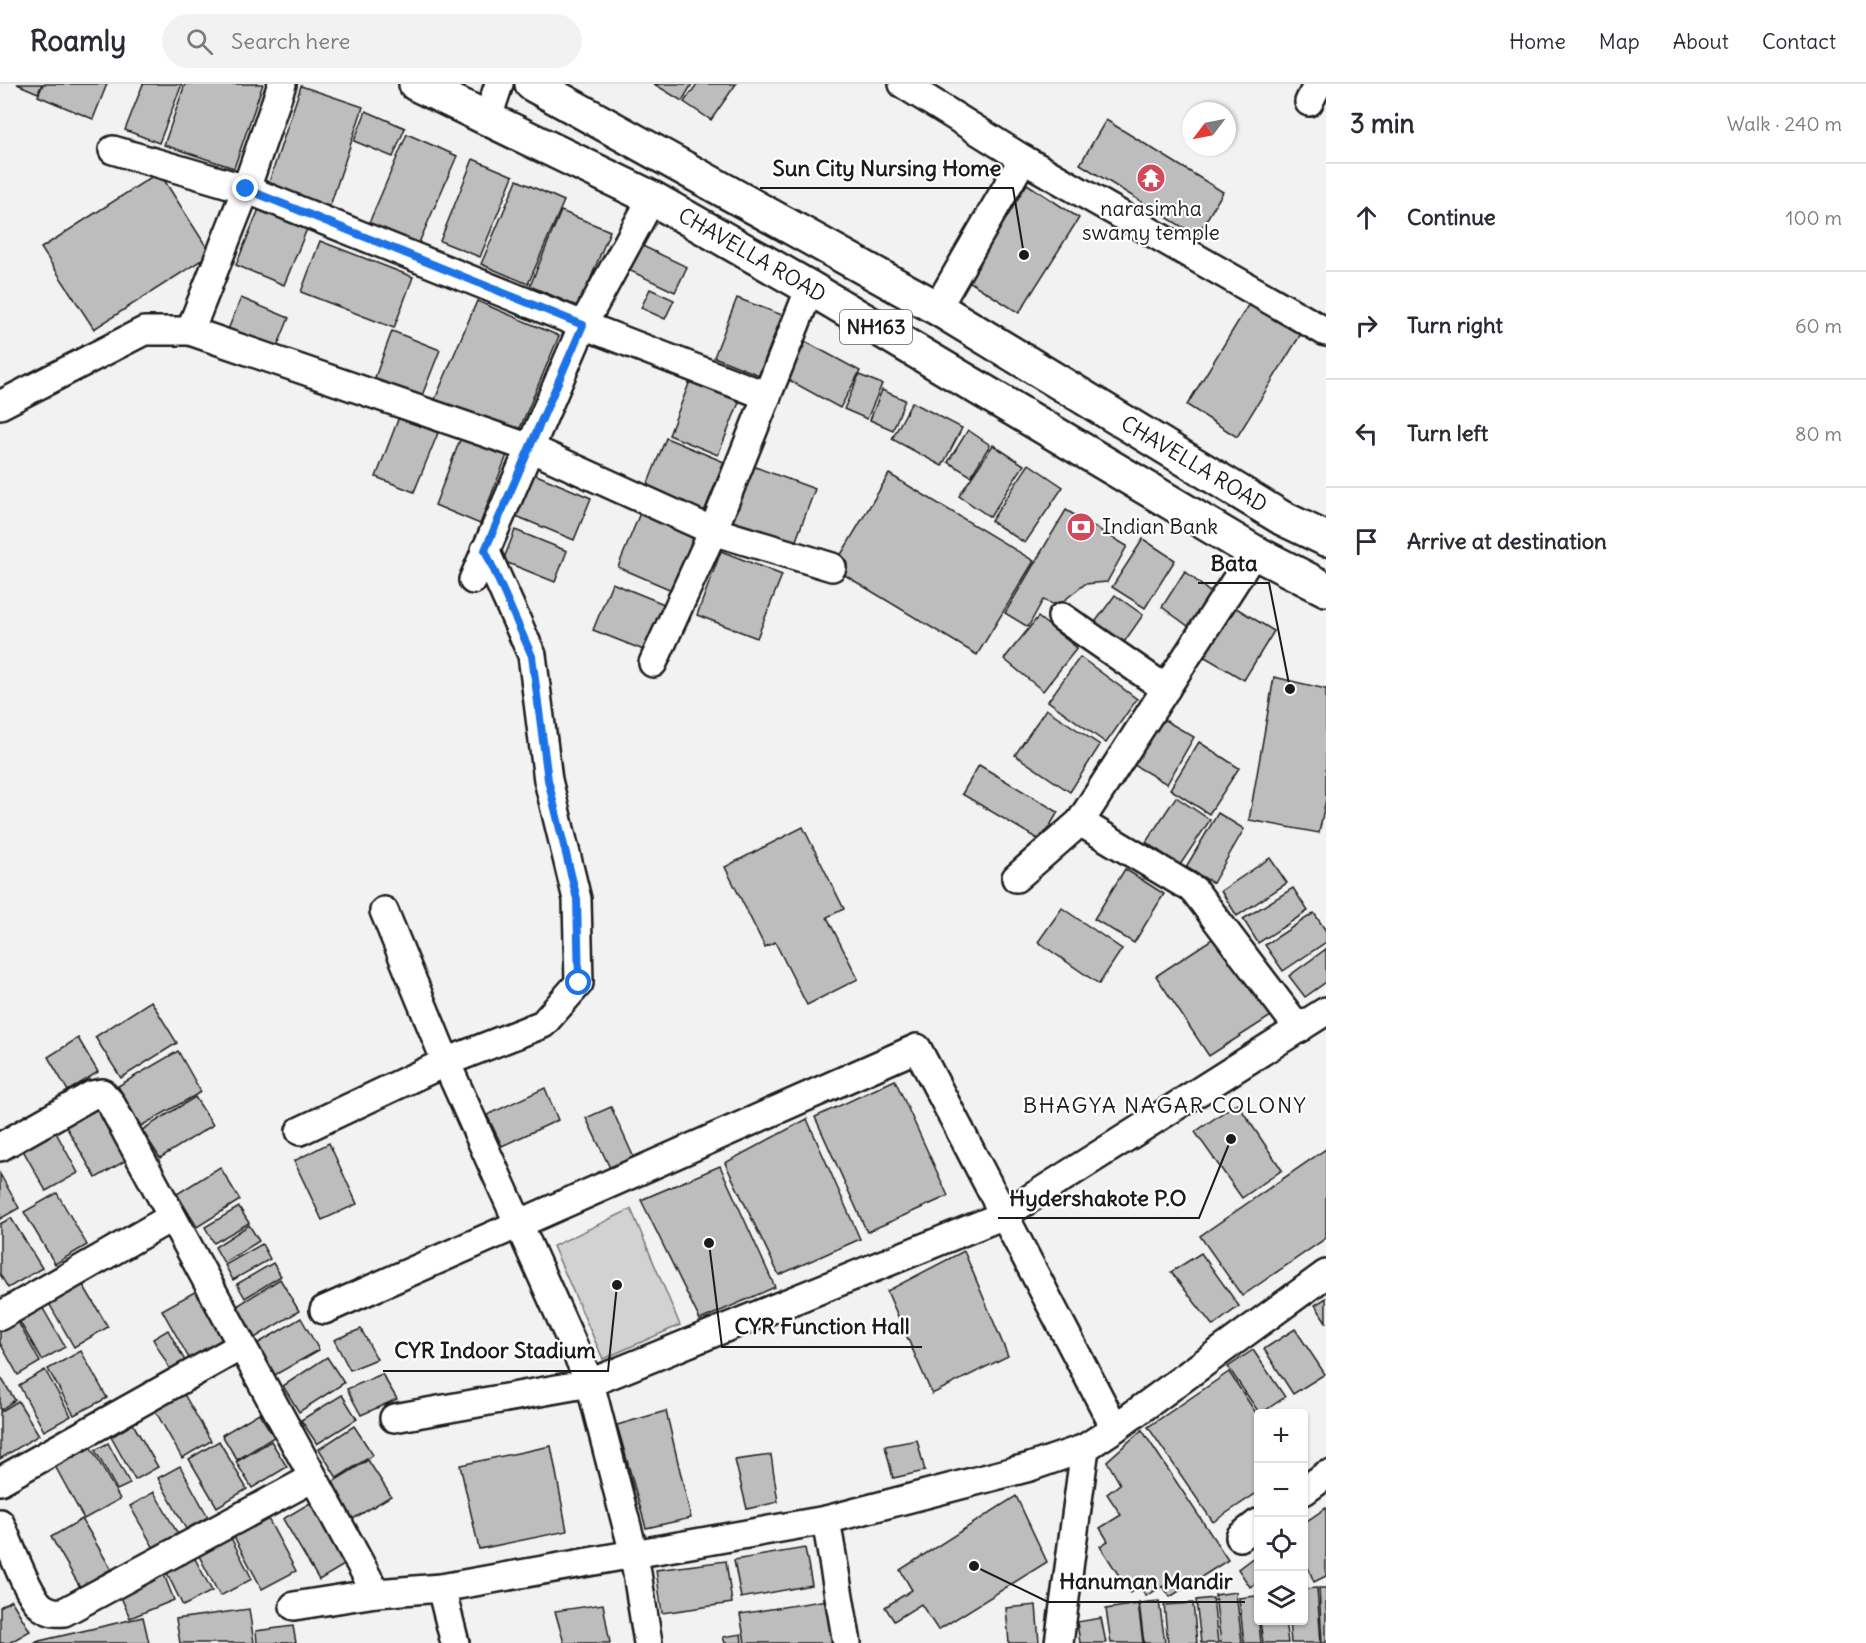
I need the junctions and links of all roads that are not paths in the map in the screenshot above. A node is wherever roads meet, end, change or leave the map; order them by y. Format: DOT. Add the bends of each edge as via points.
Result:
graph roads {
  1 [pos="282,84"];
  2 [pos="416,84"];
  3 [pos="499,84"];
  4 [pos="532,84"];
  5 [pos="903,84"];
  6 [pos="488,117"];
  7 [pos="113,150"];
  8 [pos="1023,159"];
  9 [pos="246,189"];
  10 [pos="652,198"];
  11 [pos="810,288"];
  12 [pos="937,308"];
  13 [pos="583,325"];
  14 [pos="190,331"];
  15 [pos="1326,332"];
  16 [pos="767,396"];
  17 [pos="0,405"];
  18 [pos="530,448"];
  19 [pos="712,531"];
  20 [pos="1326,539"];
  21 [pos="485,550"];
  22 [pos="1254,552"];
  23 [pos="832,567"];
  24 [pos="472,580"];
  25 [pos="1326,589"];
  26 [pos="1062,617"];
  27 [pos="653,663"];
  28 [pos="1166,689"];
  29 [pos="1080,822"];
  30 [pos="1016,878"];
  31 [pos="384,911"];
  32 [pos="1326,1011"];
  33 [pos="1299,1029"];
  34 [pos="446,1062"];
  35 [pos="300,1131"];
  36 [pos="0,1147"];
  37 [pos="1004,1215"];
  38 [pos="172,1217"];
  39 [pos="520,1224"];
  40 [pos="1326,1274"];
  41 [pos="324,1310"];
  42 [pos="0,1316"];
  43 [pos="241,1346"];
  44 [pos="590,1383"];
  45 [pos="394,1418"];
  46 [pos="1115,1428"];
  47 [pos="1084,1448"];
  48 [pos="1326,1475"];
  49 [pos="313,1478"];
  50 [pos="0,1481"];
  51 [pos="1308,1488"];
  52 [pos="826,1520"];
  53 [pos="0,1523"];
  54 [pos="634,1554"];
  55 [pos="441,1588"];
  56 [pos="376,1593"];
  57 [pos="294,1606"];
  58 [pos="455,1643"];
  59 [pos="648,1643"];
  60 [pos="847,1643"];
  61 [pos="1059,1643"];
  1 -- 9 [label="street"];
  2 -- 6 [label="highway, CHAVELLA ROAD / NH163"];
  3 -- 6 [label="street"];
  4 -- 12 [label="highway, CHAVELLA ROAD / NH163"];
  5 -- 8 [label="street"];
  6 -- 10 [label="highway, CHAVELLA ROAD / NH163"];
  7 -- 9 [label="street"];
  8 -- 12 [label="street"];
  8 -- 15 [label="street"];
  9 -- 13 [label="street"];
  9 -- 14 [label="street"];
  10 -- 11 [label="highway, CHAVELLA ROAD / NH163"];
  10 -- 13 [label="street"];
  11 -- 16 [label="street"];
  11 -- 22 [label="highway, CHAVELLA ROAD / NH163"];
  12 -- 20 [label="highway, CHAVELLA ROAD / NH163" via="1282,518"];
  13 -- 16 [label="street"];
  13 -- 18 [label="street"];
  14 -- 17 [label="street" via="144,331"];
  14 -- 18 [label="street"];
  16 -- 19 [label="street"];
  18 -- 19 [label="street"];
  18 -- 21 [label="street"];
  19 -- 23 [label="street"];
  19 -- 27 [label="street"];
  21 -- 24 [label="street"];
  21 -- 34 [label="street" via="532,656 548,780 577,899 579,983 543,1024"];
  22 -- 25 [label="highway, CHAVELLA ROAD / NH163"];
  22 -- 28 [label="street"];
  26 -- 28 [label="street"];
  28 -- 29 [label="street"];
  29 -- 30 [label="street"];
  29 -- 33 [label="street" via="1194,890"];
  31 -- 34 [label="street"];
  32 -- 33 [label="street"];
  33 -- 37 [label="street"];
  34 -- 35 [label="street"];
  34 -- 39 [label="street"];
  36 -- 38 [label="street" via="102,1093"];
  37 -- 39 [label="street" via="917,1048"];
  37 -- 44 [label="street"];
  37 -- 46 [label="street"];
  38 -- 42 [label="street"];
  38 -- 43 [label="street"];
  39 -- 41 [label="street"];
  39 -- 44 [label="street"];
  40 -- 46 [label="street"];
  43 -- 49 [label="street"];
  43 -- 50 [label="street"];
  44 -- 45 [label="street"];
  44 -- 54 [label="street"];
  46 -- 47 [label="street"];
  47 -- 52 [label="street" via="1030,1467"];
  47 -- 61 [label="street"];
  48 -- 51 [label="street"];
  49 -- 53 [label="street" via="64,1612 53,1613 40,1605"];
  49 -- 56 [label="street"];
  52 -- 54 [label="street"];
  52 -- 60 [label="street"];
  54 -- 55 [label="street"];
  54 -- 59 [label="street"];
  55 -- 56 [label="street"];
  55 -- 58 [label="street"];
  56 -- 57 [label="street"];
}
